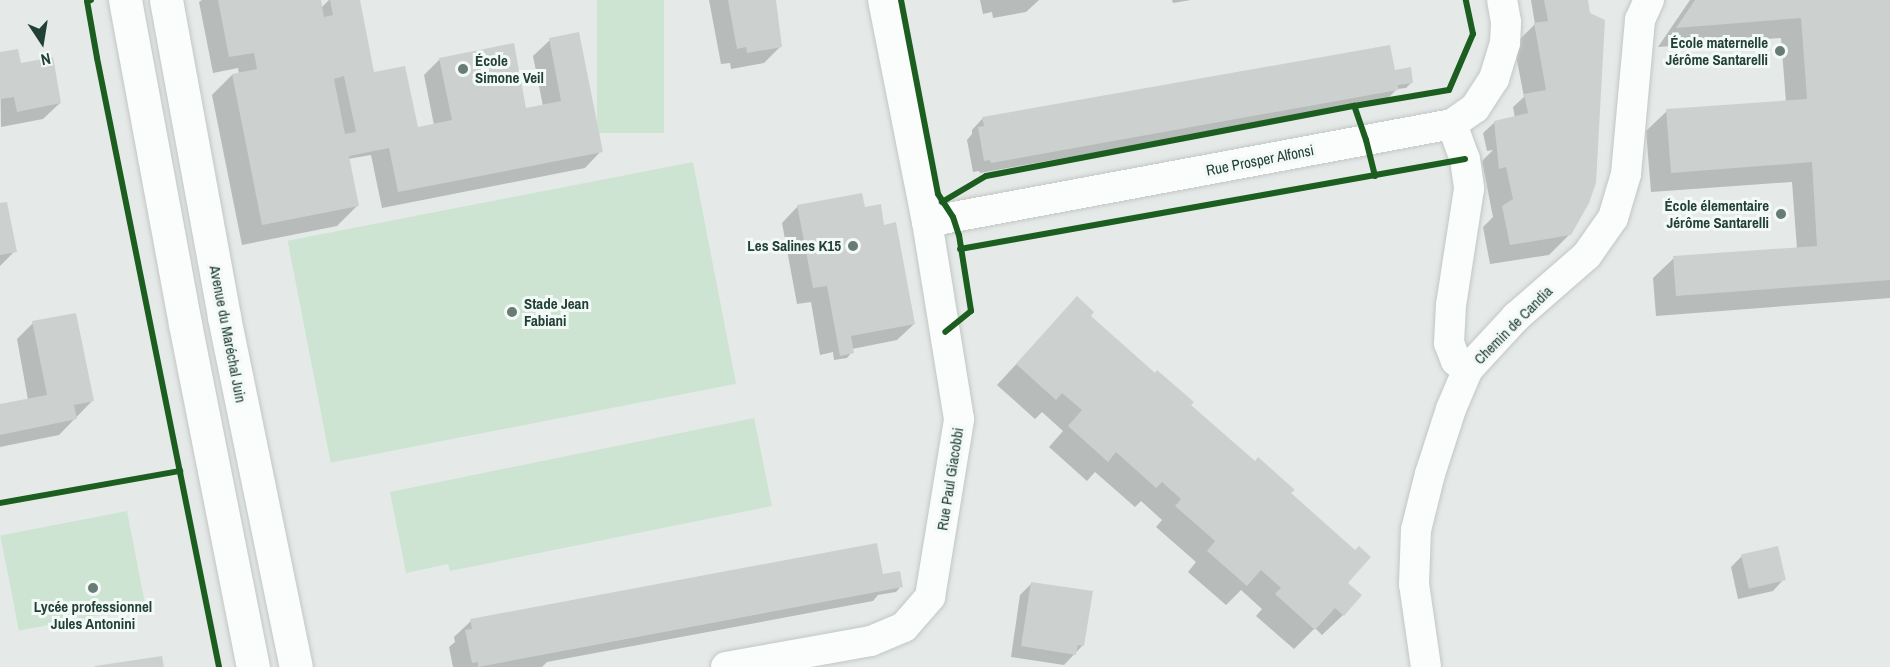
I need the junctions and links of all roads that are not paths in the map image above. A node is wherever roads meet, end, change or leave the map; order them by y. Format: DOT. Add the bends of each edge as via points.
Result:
graph roads {
  1 [pos="125,0"];
  2 [pos="166,0"];
  3 [pos="883,0"];
  4 [pos="1502,0"];
  5 [pos="1649,0"];
  6 [pos="1452,123"];
  7 [pos="927,222"];
  8 [pos="1468,369"];
  9 [pos="253,667"];
  10 [pos="296,667"];
  11 [pos="726,667"];
  12 [pos="1425,667"];
  1 -- 9 [label="main road"];
  2 -- 10 [label="main road, Avenue du Maréchal Juin" via="224,318"];
  3 -- 7 [label="street, Rue Paul Giacobbi"];
  4 -- 6 [label="street, Rue Prosper Alfonsi" via="1505,43 1494,79 1475,108"];
  5 -- 8 [label="street, Chemin de Candia" via="1640,20 1626,174 1613,218 1587,255 1516,317"];
  6 -- 7 [label="street, Rue Prosper Alfonsi"];
  6 -- 8 [label="street" via="1465,159 1468,189 1449,343 1456,361"];
  7 -- 11 [label="street, Rue Paul Giacobbi" via="959,419 930,597 904,627 871,641"];
  8 -- 12 [label="street, Chemin de Candia" via="1430,474 1416,530 1414,584"];
}
